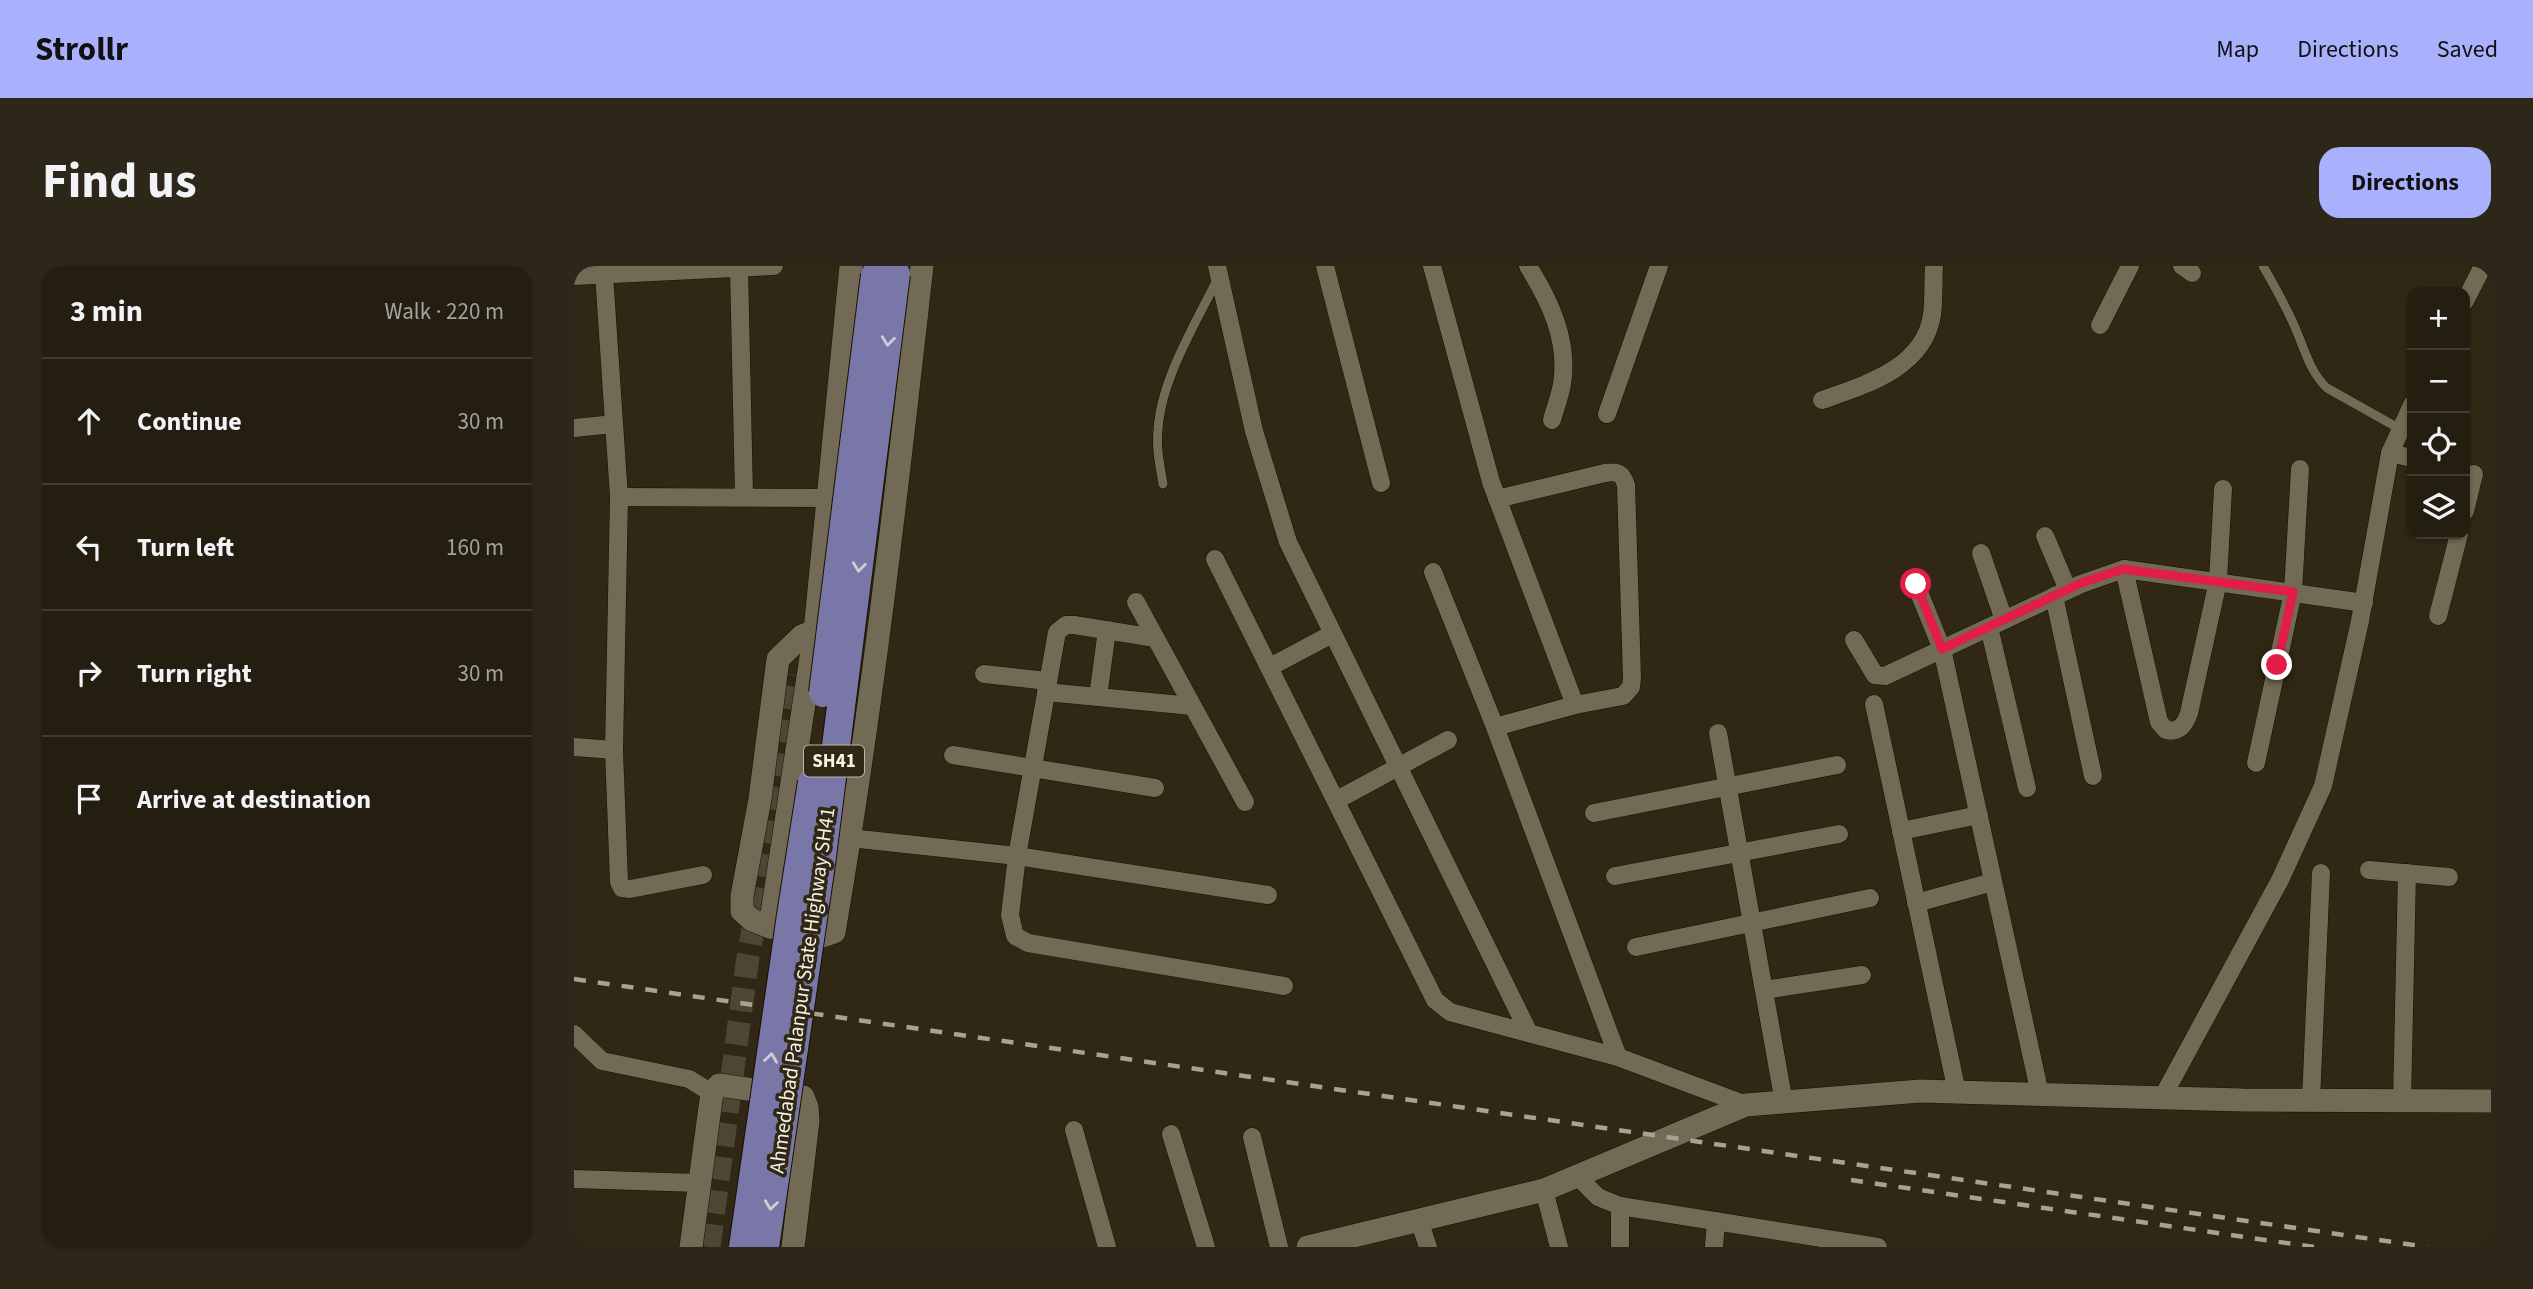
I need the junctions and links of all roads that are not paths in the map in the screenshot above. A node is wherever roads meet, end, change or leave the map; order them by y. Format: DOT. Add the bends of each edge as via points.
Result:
graph roads {
  1 [pos="775,266"];
  2 [pos="1325,266"];
  3 [pos="1432,266"];
  4 [pos="1528,266"];
  5 [pos="1658,266"];
  6 [pos="1934,266"];
  7 [pos="2130,266"];
  8 [pos="2263,266"];
  9 [pos="2483,266"];
  10 [pos="739,267"];
  11 [pos="886,270"];
  12 [pos="1218,271"];
  13 [pos="604,274"];
  14 [pos="574,276"];
  15 [pos="2470,291"];
  16 [pos="2100,325"];
  17 [pos="1822,400"];
  18 [pos="2408,413"];
  19 [pos="1607,414"];
  20 [pos="1552,421"];
  21 [pos="614,424"];
  22 [pos="574,428"];
  23 [pos="2400,429"];
  24 [pos="2390,453"];
  25 [pos="2407,457"];
  26 [pos="2300,469"];
  27 [pos="2477,474"];
  28 [pos="1381,483"];
  29 [pos="1163,484"];
  30 [pos="2223,489"];
  31 [pos="744,496"];
  32 [pos="2470,496"];
  33 [pos="619,497"];
  34 [pos="830,498"];
  35 [pos="1497,499"];
  36 [pos="2045,536"];
  37 [pos="2458,539"];
  38 [pos="1981,553"];
  39 [pos="1215,559"];
  40 [pos="2123,569"];
  41 [pos="1433,572"];
  42 [pos="2218,581"];
  43 [pos="1916,584"];
  44 [pos="2293,592"];
  45 [pos="2061,593"];
  46 [pos="1136,602"];
  47 [pos="2364,603"];
  48 [pos="2438,616"];
  49 [pos="1996,623"];
  50 [pos="1108,630"];
  51 [pos="1332,634"];
  52 [pos="806,636"];
  53 [pos="1155,638"];
  54 [pos="1854,640"];
  55 [pos="1942,649"];
  56 [pos="1270,667"];
  57 [pos="984,674"];
  58 [pos="795,675"];
  59 [pos="1047,686"];
  60 [pos="1098,697"];
  61 [pos="1874,704"];
  62 [pos="1575,705"];
  63 [pos="1192,706"];
  64 [pos="1495,727"];
  65 [pos="1718,733"];
  66 [pos="1448,740"];
  67 [pos="574,747"];
  68 [pos="614,750"];
  69 [pos="953,755"];
  70 [pos="2256,763"];
  71 [pos="1837,765"];
  72 [pos="1398,766"];
  73 [pos="1032,769"];
  74 [pos="2093,776"];
  75 [pos="1155,788"];
  76 [pos="1728,788"];
  77 [pos="2027,788"];
  78 [pos="1337,800"];
  79 [pos="1245,802"];
  80 [pos="1594,813"];
  81 [pos="1979,815"];
  82 [pos="1901,831"];
  83 [pos="1839,834"];
  84 [pos="850,838"];
  85 [pos="1740,854"];
  86 [pos="1017,856"];
  87 [pos="2369,870"];
  88 [pos="2321,873"];
  89 [pos="2407,873"];
  90 [pos="703,876"];
  91 [pos="1615,876"];
  92 [pos="2449,877"];
  93 [pos="1993,882"];
  94 [pos="1268,895"];
  95 [pos="1870,898"];
  96 [pos="1916,903"];
  97 [pos="1752,921"];
  98 [pos="770,927"];
  99 [pos="1636,947"];
  100 [pos="1862,975"];
  101 [pos="1284,986"];
  102 [pos="1764,990"];
  103 [pos="1530,1033"];
  104 [pos="574,1034"];
  105 [pos="1618,1057"];
  106 [pos="1957,1092"];
  107 [pos="712,1093"];
  108 [pos="2040,1094"];
  109 [pos="2162,1098"];
  110 [pos="2311,1100"];
  111 [pos="2402,1101"];
  112 [pos="2491,1101"];
  113 [pos="1784,1103"];
  114 [pos="1746,1105"];
  115 [pos="1074,1130"];
  116 [pos="1171,1134"];
  117 [pos="1252,1137"];
  118 [pos="1577,1176"];
  119 [pos="574,1178"];
  120 [pos="698,1183"];
  121 [pos="1544,1190"];
  122 [pos="1620,1206"];
  123 [pos="1419,1220"];
  124 [pos="1716,1221"];
  125 [pos="1369,1240"];
  126 [pos="1802,1241"];
  127 [pos="691,1247"];
  128 [pos="743,1247"];
  129 [pos="765,1247"];
  130 [pos="793,1247"];
  131 [pos="1107,1247"];
  132 [pos="1206,1247"];
  133 [pos="1279,1247"];
  134 [pos="1308,1247"];
  135 [pos="1428,1247"];
  136 [pos="1559,1247"];
  137 [pos="1620,1247"];
  138 [pos="1714,1247"];
  139 [pos="1878,1247"];
  1 -- 10 [label="street"];
  2 -- 28 [label="street"];
  3 -- 35 [label="street"];
  4 -- 20 [label="street" via="1556,319 1563,355 1562,384"];
  5 -- 19 [label="street"];
  6 -- 17 [label="street" via="1932,315 1925,339 1910,358 1858,388"];
  7 -- 16 [label="street"];
  8 -- 23 [label="lane" via="2318,380"];
  9 -- 15 [label="street"];
  10 -- 13 [label="street"];
  10 -- 31 [label="street"];
  11 -- 34 [label="street"];
  11 -- 84 [label="street" via="869,704"];
  128 -- 11 [label="main road, Ahmedabad Palanpur State Highway SH41 / SH41, one-way, bridge"];
  11 -- 129 [label="main road, Ahmedabad Palanpur State Highway SH41 / SH41, one-way, bridge" via="821,864"];
  12 -- 29 [label="lane" via="1163,401 1158,439"];
  12 -- 51 [label="street" via="1254,431 1288,542"];
  13 -- 14 [label="street"];
  13 -- 21 [label="street"];
  18 -- 23 [label="street"];
  21 -- 22 [label="street"];
  21 -- 33 [label="street"];
  23 -- 24 [label="street"];
  24 -- 25 [label="street"];
  24 -- 47 [label="street"];
  26 -- 44 [label="street"];
  27 -- 32 [label="street"];
  30 -- 42 [label="street"];
  31 -- 33 [label="street"];
  31 -- 34 [label="street"];
  33 -- 68 [label="street"];
  34 -- 52 [label="street"];
  35 -- 62 [label="street"];
  35 -- 62 [label="street" via="1605,473 1620,473 1626,485 1632,687 1623,696"];
  36 -- 45 [label="street"];
  37 -- 48 [label="street"];
  38 -- 49 [label="street"];
  39 -- 56 [label="street"];
  40 -- 42 [label="street"];
  40 -- 42 [label="street" via="2159,722 2171,731 2183,727 2189,713"];
  40 -- 45 [label="street"];
  41 -- 64 [label="street"];
  42 -- 44 [label="street"];
  43 -- 55 [label="street"];
  44 -- 47 [label="street"];
  44 -- 70 [label="street"];
  45 -- 49 [label="street"];
  45 -- 74 [label="street"];
  46 -- 53 [label="street"];
  47 -- 109 [label="street" via="2323,786 2280,880"];
  49 -- 55 [label="street"];
  49 -- 77 [label="street"];
  50 -- 53 [label="street"];
  50 -- 59 [label="street" via="1073,625 1061,628 1054,641"];
  50 -- 60 [label="street"];
  51 -- 56 [label="street"];
  51 -- 72 [label="street"];
  52 -- 58 [label="street"];
  52 -- 98 [label="street"];
  52 -- 98 [label="street" via="778,659 742,896 742,911"];
  53 -- 63 [label="street"];
  54 -- 55 [label="street" via="1878,676"];
  55 -- 81 [label="street"];
  56 -- 78 [label="street"];
  57 -- 59 [label="street"];
  59 -- 60 [label="street"];
  59 -- 73 [label="street"];
  60 -- 63 [label="street"];
  61 -- 82 [label="street"];
  62 -- 64 [label="street"];
  63 -- 79 [label="street"];
  64 -- 105 [label="street"];
  65 -- 76 [label="street"];
  66 -- 72 [label="street"];
  67 -- 68 [label="street"];
  68 -- 90 [label="street" via="620,886 630,890"];
  69 -- 73 [label="street"];
  71 -- 76 [label="street"];
  72 -- 78 [label="street"];
  72 -- 103 [label="street"];
  73 -- 75 [label="street"];
  73 -- 86 [label="street"];
  76 -- 80 [label="street"];
  76 -- 85 [label="street"];
  78 -- 103 [label="street" via="1435,1000 1450,1012"];
  81 -- 82 [label="street"];
  81 -- 93 [label="street"];
  82 -- 96 [label="street"];
  83 -- 85 [label="street"];
  84 -- 86 [label="street"];
  84 -- 98 [label="street" via="834,932 824,936"];
  85 -- 91 [label="street"];
  85 -- 97 [label="street"];
  86 -- 94 [label="street"];
  86 -- 101 [label="street" via="1010,915 1012,931 1020,940"];
  87 -- 89 [label="street"];
  88 -- 110 [label="street"];
  89 -- 92 [label="street"];
  89 -- 111 [label="street"];
  93 -- 96 [label="street"];
  93 -- 108 [label="street"];
  95 -- 97 [label="street"];
  96 -- 106 [label="street"];
  97 -- 99 [label="street"];
  97 -- 102 [label="street"];
  100 -- 102 [label="street"];
  102 -- 113 [label="street"];
  103 -- 105 [label="street"];
  104 -- 107 [label="street" via="602,1061 689,1079"];
  105 -- 114 [label="street"];
  106 -- 108 [label="street"];
  106 -- 113 [label="street"];
  107 -- 120 [label="street"];
  107 -- 130 [label="street" via="719,1085 803,1097 808,1121"];
  108 -- 109 [label="street"];
  109 -- 110 [label="street"];
  110 -- 111 [label="street"];
  111 -- 112 [label="street"];
  113 -- 114 [label="street"];
  114 -- 118 [label="street"];
  115 -- 131 [label="street"];
  116 -- 132 [label="street"];
  117 -- 133 [label="street"];
  118 -- 121 [label="street"];
  118 -- 122 [label="street" via="1598,1197"];
  119 -- 120 [label="street"];
  120 -- 127 [label="street"];
  121 -- 123 [label="street"];
  121 -- 136 [label="street"];
  122 -- 124 [label="street"];
  122 -- 137 [label="street"];
  123 -- 125 [label="street"];
  123 -- 135 [label="street"];
  124 -- 126 [label="street"];
  124 -- 138 [label="street"];
  125 -- 134 [label="street"];
  126 -- 139 [label="street"];
}
